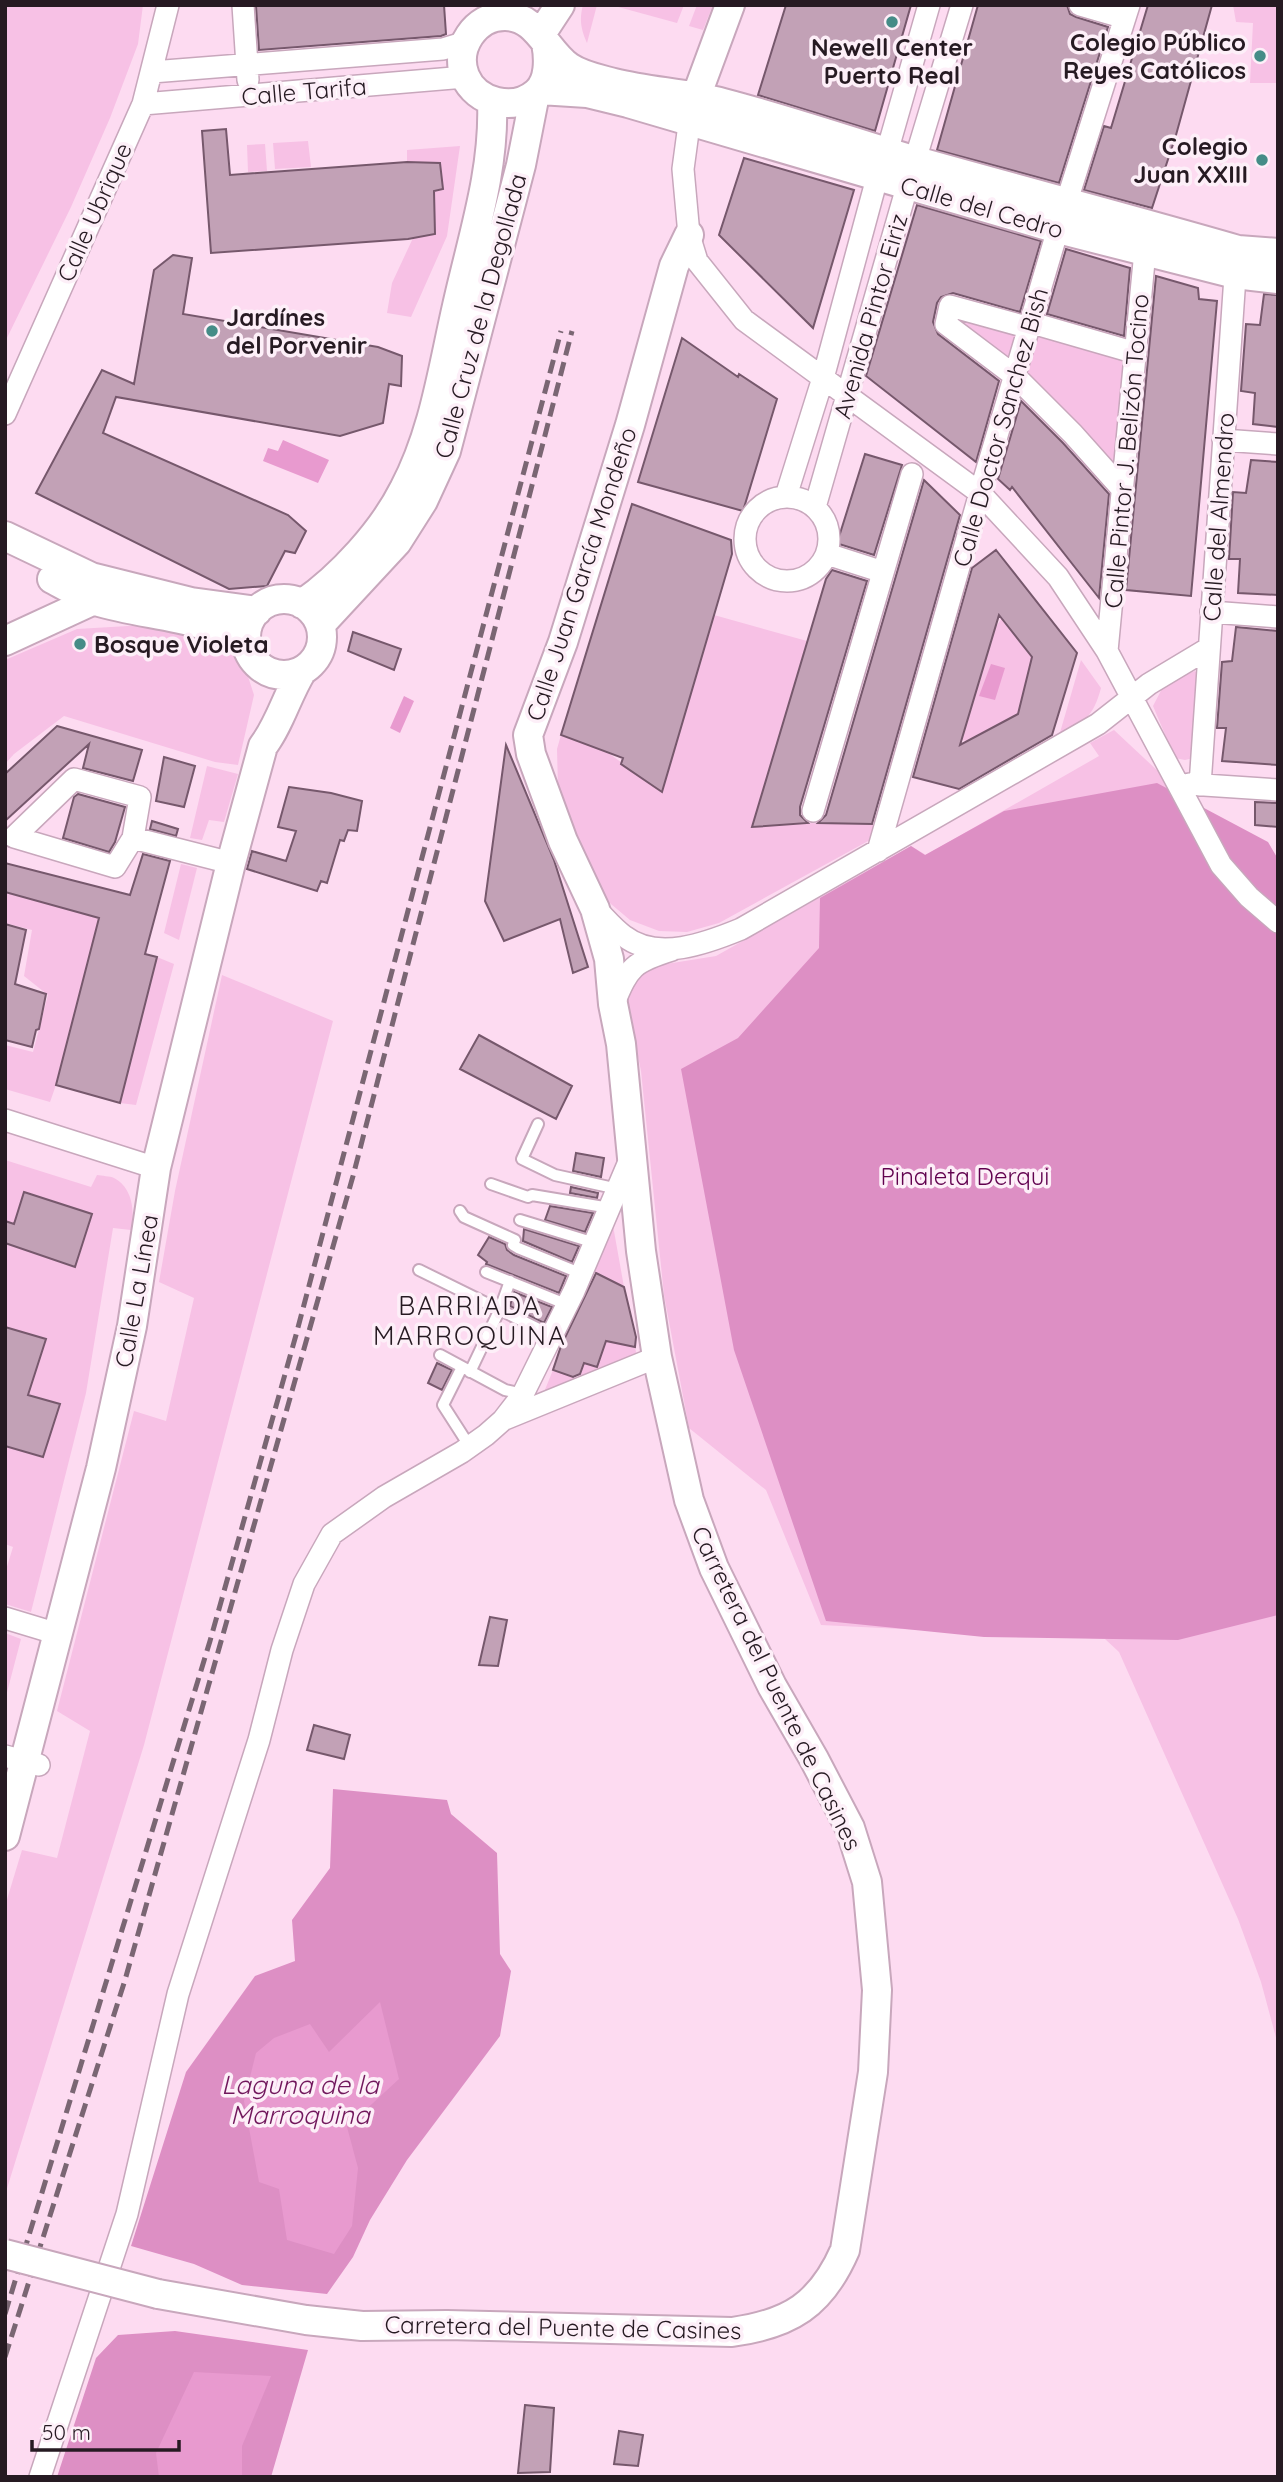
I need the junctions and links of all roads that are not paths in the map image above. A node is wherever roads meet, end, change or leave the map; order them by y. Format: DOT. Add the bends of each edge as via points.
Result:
graph roads {
  1 [pos="168,5"];
  2 [pos="243,5"];
  3 [pos="560,5"];
  4 [pos="730,5"];
  5 [pos="929,5"];
  6 [pos="962,5"];
  7 [pos="1080,5"];
  8 [pos="1127,11"];
  9 [pos="476,20"];
  10 [pos="543,39"];
  11 [pos="247,66"];
  12 [pos="152,72"];
  13 [pos="465,77"];
  14 [pos="537,92"];
  15 [pos="250,96"];
  16 [pos="492,101"];
  17 [pos="143,104"];
  18 [pos="693,109"];
  19 [pos="887,152"];
  20 [pos="911,173"];
  21 [pos="877,178"];
  22 [pos="1069,201"];
  23 [pos="1058,229"];
  24 [pos="689,234"];
  25 [pos="1145,251"];
  26 [pos="1278,253"];
  27 [pos="1236,262"];
  28 [pos="1278,279"];
  29 [pos="1031,326"];
  30 [pos="1136,353"];
  31 [pos="1016,377"];
  32 [pos="823,378"];
  33 [pos="848,397"];
  34 [pos="5,414"];
  35 [pos="1223,440"];
  36 [pos="1278,444"];
  37 [pos="912,474"];
  38 [pos="1123,490"];
  39 [pos="980,494"];
  40 [pos="786,496"];
  41 [pos="815,507"];
  42 [pos="5,536"];
  43 [pos="827,554"];
  44 [pos="5,556"];
  45 [pos="883,572"];
  46 [pos="93,589"];
  47 [pos="302,604"];
  48 [pos="257,611"];
  49 [pos="1211,612"];
  50 [pos="1278,617"];
  51 [pos="320,625"];
  52 [pos="5,641"];
  53 [pos="1209,648"];
  54 [pos="1107,651"];
  55 [pos="253,655"];
  56 [pos="302,671"];
  57 [pos="1132,696"];
  58 [pos="263,746"];
  59 [pos="1190,784"];
  60 [pos="1278,790"];
  61 [pos="813,811"];
  62 [pos="133,838"];
  63 [pos="878,851"];
  64 [pos="231,863"];
  65 [pos="1278,922"];
  66 [pos="617,949"];
  67 [pos="673,950"];
  68 [pos="638,964"];
  69 [pos="613,1004"];
  70 [pos="621,1044"];
  71 [pos="5,1120"];
  72 [pos="538,1124"];
  73 [pos="632,1154"];
  74 [pos="156,1168"];
  75 [pos="491,1184"];
  76 [pos="614,1199"];
  77 [pos="460,1211"];
  78 [pos="520,1220"];
  79 [pos="595,1243"];
  80 [pos="419,1270"];
  81 [pos="486,1272"];
  82 [pos="582,1274"];
  83 [pos="510,1281"];
  84 [pos="568,1305"];
  85 [pos="500,1309"];
  86 [pos="553,1336"];
  87 [pos="440,1355"];
  88 [pos="657,1357"];
  89 [pos="466,1369"];
  90 [pos="523,1394"];
  91 [pos="503,1420"];
  92 [pos="470,1447"];
  93 [pos="5,1618"];
  94 [pos="58,1634"];
  95 [pos="23,1761"];
  96 [pos="5,1836"];
  97 [pos="5,2254"];
  98 [pos="40,2477"];
  1 -- 12 [label="street, Calle Ubrique"];
  2 -- 11 [label="street"];
  3 -- 10 [label="street"];
  4 -- 18 [label="street"];
  5 -- 19 [label="street, Avenida Pintor Eiriz"];
  6 -- 20 [label="street, Avenida Pintor Eiriz"];
  7 -- 8 [label="street"];
  8 -- 22 [label="street, Calle Doctor Sanchez Bish"];
  9 -- 10 [label="street" via="519,18"];
  9 -- 11 [label="street, Calle Tarifa" via="443,49"];
  9 -- 13 [label="street" via="462,65"];
  10 -- 14 [label="street" via="548,68"];
  10 -- 18 [label="street" via="569,66 590,77"];
  11 -- 12 [label="street, Calle Tarifa"];
  11 -- 15 [label="street"];
  12 -- 17 [label="street, Calle Ubrique"];
  13 -- 15 [label="street, Calle Tarifa"];
  13 -- 16 [label="street" via="472,88"];
  14 -- 16 [label="street" via="515,102"];
  14 -- 18 [label="street" via="587,93"];
  14 -- 51 [label="street, Calle Cruz de la Degollada" via="446,451 397,542"];
  15 -- 17 [label="street, Calle Tarifa"];
  16 -- 47 [label="street, Calle Cruz de la Degollada" via="491,158 425,443 404,491 379,528 323,589"];
  17 -- 34 [label="street, Calle Ubrique"];
  18 -- 19 [label="street, Calle del Cedro" via="722,102"];
  18 -- 21 [label="street, Calle del Cedro"];
  18 -- 24 [label="street" via="683,169"];
  19 -- 20 [label="street, Calle del Cedro"];
  19 -- 21 [label="street, Avenida Pintor Eiriz"];
  20 -- 21 [label="street, Calle del Cedro"];
  20 -- 22 [label="street, Calle del Cedro"];
  20 -- 23 [label="street, Calle del Cedro"];
  20 -- 33 [label="street, Avenida Pintor Eiriz"];
  21 -- 32 [label="street, Avenida Pintor Eiriz"];
  22 -- 23 [label="street, Calle Doctor Sanchez Bish"];
  22 -- 27 [label="street, Calle del Cedro"];
  23 -- 25 [label="street, Calle del Cedro"];
  23 -- 29 [label="street, Calle Doctor Sanchez Bish"];
  24 -- 32 [label="street" via="697,261 744,320"];
  24 -- 66 [label="street, Calle Juan García Mondeño" via="674,266 563,642 528,735 563,841"];
  25 -- 27 [label="street, Calle del Cedro"];
  25 -- 30 [label="street, Calle Pintor J. Belizón Tocino"];
  26 -- 27 [label="street, Calle del Cedro"];
  27 -- 28 [label="street, Calle del Cedro"];
  27 -- 35 [label="street, Calle del Almendro"];
  29 -- 30 [label="street"];
  29 -- 31 [label="street, Calle Doctor Sanchez Bish"];
  29 -- 31 [label="street" via="950,306 946,324"];
  30 -- 38 [label="street, Calle Pintor J. Belizón Tocino"];
  31 -- 38 [label="street"];
  31 -- 39 [label="street, Calle Doctor Sanchez Bish"];
  32 -- 33 [label="street"];
  32 -- 40 [label="street, Avenida Pintor Eiriz"];
  33 -- 39 [label="street"];
  33 -- 41 [label="street, Avenida Pintor Eiriz"];
  35 -- 36 [label="street"];
  35 -- 49 [label="street, Calle del Almendro"];
  37 -- 45 [label="street"];
  38 -- 54 [label="street, Calle Pintor J. Belizón Tocino"];
  39 -- 54 [label="street" via="1058,577"];
  39 -- 63 [label="street, Calle Doctor Sanchez Bish"];
  40 -- 41 [label="street"];
  40 -- 43 [label="street" via="761,505 746,527 744,542 755,568 767,577 795,581 820,567"];
  41 -- 43 [label="street" via="828,529"];
  42 -- 46 [label="street"];
  43 -- 45 [label="street"];
  44 -- 46 [label="street"];
  45 -- 61 [label="street"];
  46 -- 48 [label="street" via="138,589"];
  46 -- 52 [label="street"];
  46 -- 55 [label="street" via="226,632"];
  47 -- 48 [label="street" via="278,600"];
  47 -- 51 [label="street"];
  48 -- 55 [label="street" via="246,633"];
  49 -- 50 [label="street"];
  49 -- 53 [label="street, Calle del Almendro"];
  51 -- 56 [label="street" via="320,650"];
  53 -- 57 [label="street"];
  53 -- 59 [label="street, Calle del Almendro"];
  54 -- 57 [label="street"];
  55 -- 56 [label="street" via="280,675"];
  55 -- 58 [label="street, Calle La Línea" via="266,693"];
  56 -- 58 [label="street, Calle La Línea"];
  57 -- 59 [label="street"];
  57 -- 63 [label="street" via="1098,724"];
  58 -- 64 [label="street, Calle La Línea"];
  59 -- 60 [label="street"];
  59 -- 65 [label="street" via="1222,865"];
  62 -- 62 [label="street" via="140,797 74,779 14,837 115,867"];
  62 -- 64 [label="street"];
  63 -- 67 [label="street" via="740,929"];
  64 -- 74 [label="street, Calle La Línea"];
  66 -- 67 [label="street" via="645,945"];
  66 -- 68 [label="street" via="620,964"];
  66 -- 69 [label="street, Calle Juan García Mondeño"];
  67 -- 68 [label="street"];
  68 -- 69 [label="street" via="627,972"];
  69 -- 70 [label="street, Calle Juan García Mondeño"];
  70 -- 73 [label="street, Carretera del Puente de Casines"];
  71 -- 74 [label="street"];
  72 -- 76 [label="lane" via="522,1159"];
  73 -- 76 [label="street"];
  73 -- 88 [label="street, Carretera del Puente de Casines"];
  74 -- 94 [label="street, Calle La Línea" via="117,1401"];
  75 -- 76 [label="lane" via="528,1197"];
  76 -- 79 [label="street"];
  77 -- 82 [label="lane" via="515,1240 513,1245 518,1248"];
  78 -- 79 [label="lane"];
  79 -- 82 [label="street"];
  80 -- 85 [label="lane"];
  81 -- 83 [label="lane"];
  82 -- 84 [label="street"];
  83 -- 84 [label="lane"];
  83 -- 85 [label="lane"];
  84 -- 86 [label="street"];
  85 -- 86 [label="lane"];
  85 -- 89 [label="lane"];
  86 -- 90 [label="street"];
  87 -- 89 [label="lane"];
  88 -- 91 [label="street"];
  88 -- 97 [label="street, Carretera del Puente de Casines, bridge" via="689,1500 714,1568 850,1828 867,1882 877,1990 873,2072 845,2250 833,2277 801,2310 763,2328 732,2332 362,2326 243,2311 158,2294"];
  89 -- 90 [label="lane" via="505,1390"];
  89 -- 92 [label="lane" via="443,1405"];
  90 -- 91 [label="street"];
  91 -- 92 [label="street"];
  92 -- 98 [label="street" via="384,1497 332,1534 304,1584 178,1994 127,2214"];
  93 -- 94 [label="street"];
  94 -- 95 [label="street, Calle La Línea"];
  95 -- 96 [label="street, Calle La Línea"];
}
